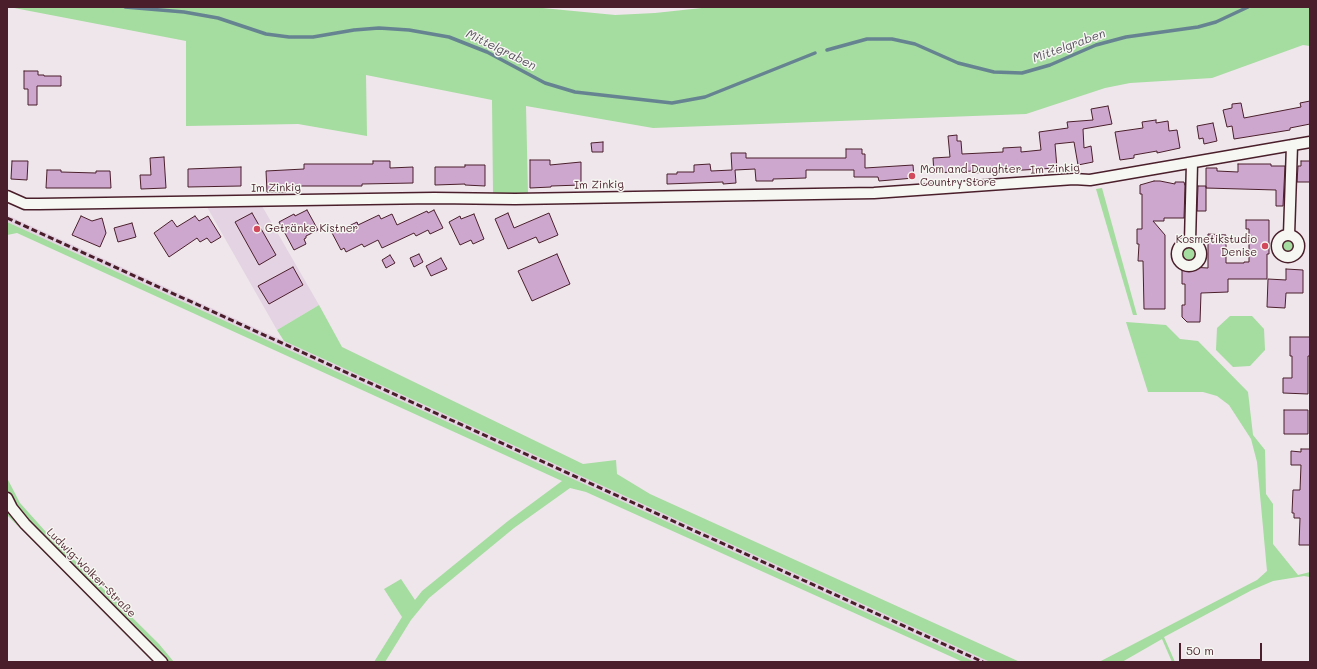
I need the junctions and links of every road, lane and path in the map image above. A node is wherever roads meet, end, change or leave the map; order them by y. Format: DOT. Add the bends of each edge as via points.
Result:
graph roads {
  1 [pos="1310,142"];
  2 [pos="1292,145"];
  3 [pos="1192,162"];
  4 [pos="7,196"];
  5 [pos="1290,235"];
  6 [pos="1190,242"];
  7 [pos="7,498"];
  8 [pos="162,662"];
  1 -- 2 [label="street, Im Zinkig"];
  2 -- 3 [label="street, Im Zinkig"];
  2 -- 5 [label="street"];
  3 -- 4 [label="street, Im Zinkig" via="1090,180 874,193 39,204 25,204"];
  3 -- 6 [label="street"];
  7 -- 8 [label="street, Ludwig-Wolker-Straße" via="25,524"];
}
